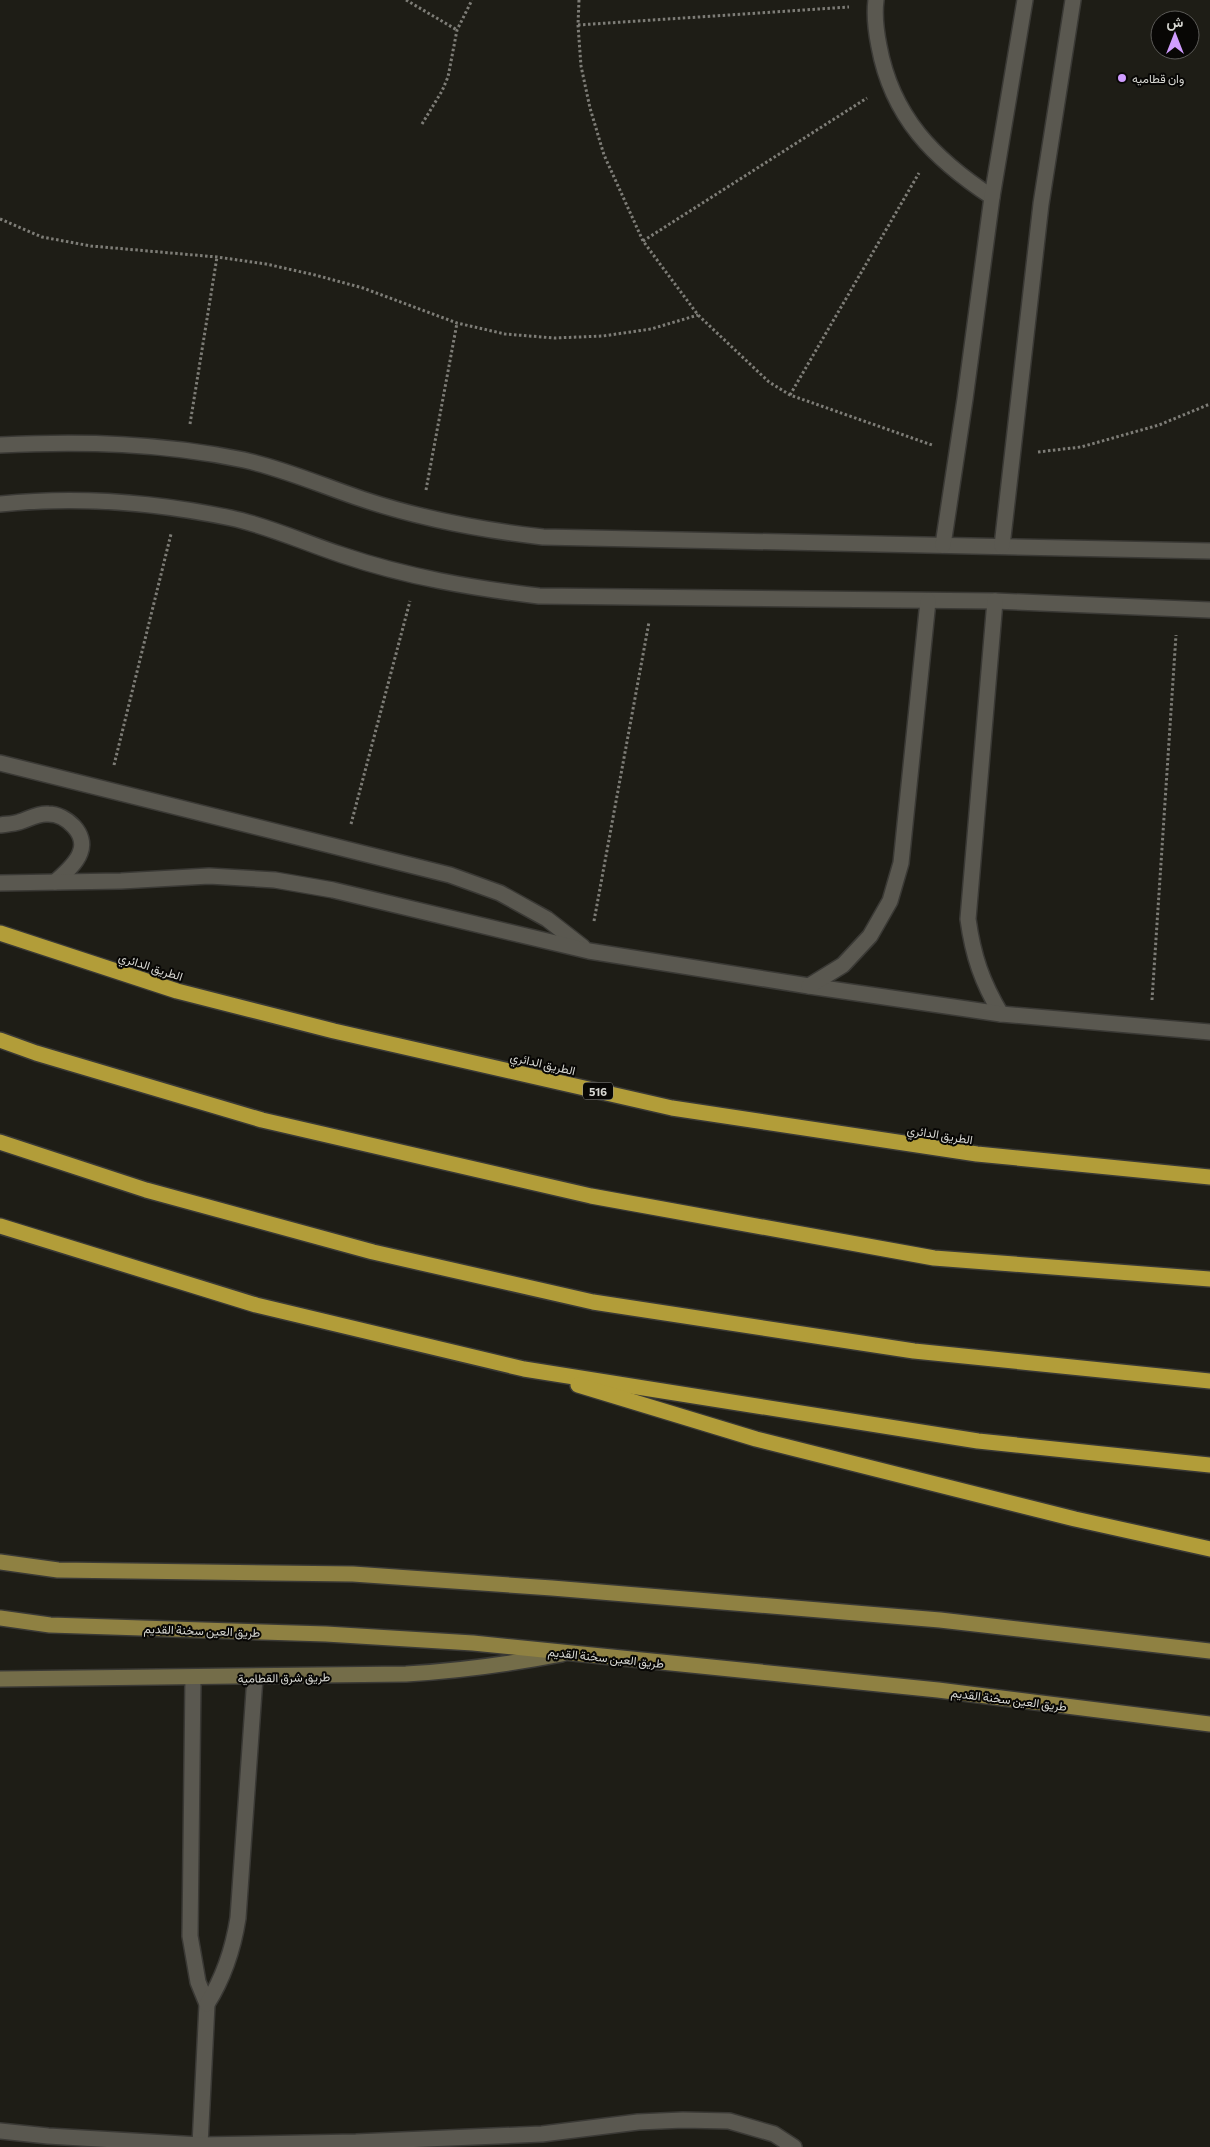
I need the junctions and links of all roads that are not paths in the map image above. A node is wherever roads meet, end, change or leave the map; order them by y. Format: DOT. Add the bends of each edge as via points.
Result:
graph roads {
  1 [pos="1025,0"];
  2 [pos="1073,0"];
  3 [pos="876,3"];
  4 [pos="992,197"];
  5 [pos="0,445"];
  6 [pos="0,504"];
  7 [pos="943,545"];
  8 [pos="1002,546"];
  9 [pos="1210,551"];
  10 [pos="928,600"];
  11 [pos="995,601"];
  12 [pos="1210,610"];
  13 [pos="0,763"];
  14 [pos="0,826"];
  15 [pos="55,882"];
  16 [pos="0,883"];
  17 [pos="0,933"];
  18 [pos="589,951"];
  19 [pos="809,986"];
  20 [pos="1001,1014"];
  21 [pos="1210,1032"];
  22 [pos="0,1040"];
  23 [pos="0,1142"];
  24 [pos="1210,1178"];
  25 [pos="0,1226"];
  26 [pos="1210,1279"];
  27 [pos="524,1369"];
  28 [pos="1210,1381"];
  29 [pos="1210,1465"];
  30 [pos="1210,1548"];
  31 [pos="0,1562"];
  32 [pos="0,1618"];
  33 [pos="1210,1651"];
  34 [pos="567,1653"];
  35 [pos="255,1677"];
  36 [pos="193,1678"];
  37 [pos="0,1679"];
  38 [pos="1210,1724"];
  39 [pos="207,2004"];
  40 [pos="0,2131"];
  41 [pos="511,2141"];
  42 [pos="200,2145"];
  43 [pos="794,2147"];
  1 -- 4 [label="street"];
  2 -- 8 [label="street" via="1041,204"];
  3 -- 4 [label="street" via="876,32 881,58 900,108 932,151 964,179"];
  4 -- 7 [label="street"];
  5 -- 7 [label="street" via="65,442 186,450 246,461 421,517 482,530 543,537"];
  6 -- 10 [label="street" via="122,503 232,518 342,556 417,577 539,596"];
  7 -- 8 [label="street"];
  8 -- 9 [label="street"];
  10 -- 11 [label="street"];
  10 -- 19 [label="street" via="900,863 890,901 870,936 842,965"];
  11 -- 12 [label="street"];
  11 -- 20 [label="street" via="968,919 978,968"];
  13 -- 18 [label="street" via="450,875 500,893 547,919"];
  14 -- 15 [label="street" via="42,814 68,820 77,830 82,845 67,871"];
  15 -- 16 [label="street"];
  15 -- 18 [label="street" via="209,876 275,880 333,890"];
  17 -- 24 [label="highway, الطريق الدائري / 516" via="177,991 334,1031 672,1108 977,1154"];
  18 -- 19 [label="street"];
  19 -- 20 [label="street"];
  20 -- 21 [label="street"];
  22 -- 26 [label="highway" via="262,1120 591,1196 934,1258"];
  23 -- 28 [label="highway" via="146,1190 364,1250 593,1302 914,1351"];
  25 -- 27 [label="highway" via="256,1305"];
  27 -- 29 [label="highway" via="978,1441"];
  27 -- 30 [label="highway" via="765,1441 1075,1519"];
  31 -- 33 [label="main road" via="58,1570 353,1574 552,1588 940,1620"];
  32 -- 34 [label="main road, طريق العين سخنة القديم" via="50,1625 346,1635"];
  34 -- 35 [label="street, طريق شرق القطامية" via="460,1671"];
  34 -- 38 [label="main road, طريق العين سخنة القديم" via="938,1690"];
  35 -- 36 [label="street, طريق شرق القطامية"];
  35 -- 39 [label="street" via="238,1918 228,1964"];
  36 -- 37 [label="street, طريق شرق القطامية"];
  36 -- 39 [label="street" via="190,1936 198,1982"];
  39 -- 42 [label="street"];
  40 -- 42 [label="street"];
  41 -- 42 [label="street"];
  41 -- 43 [label="street" via="638,2122 683,2120 729,2121 774,2134"];
}
